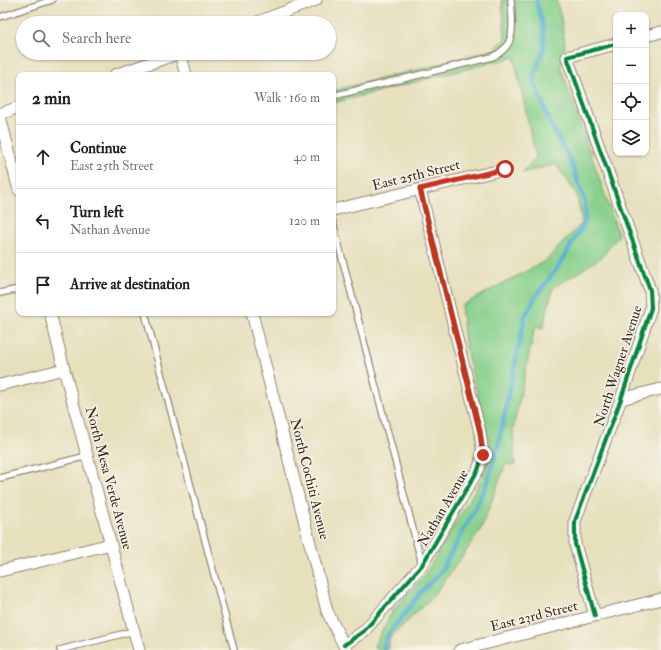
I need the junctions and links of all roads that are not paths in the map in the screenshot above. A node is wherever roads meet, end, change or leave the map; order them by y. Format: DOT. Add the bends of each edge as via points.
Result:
graph roads {
  1 [pos="52,0"];
  2 [pos="316,0"];
  3 [pos="511,0"];
  4 [pos="274,16"];
  5 [pos="0,17"];
  6 [pos="661,32"];
  7 [pos="649,35"];
  8 [pos="613,45"];
  9 [pos="159,60"];
  10 [pos="182,60"];
  11 [pos="124,72"];
  12 [pos="185,72"];
  13 [pos="336,95"];
  14 [pos="16,109"];
  15 [pos="0,115"];
  16 [pos="505,169"];
  17 [pos="16,178"];
  18 [pos="420,189"];
  19 [pos="336,209"];
  20 [pos="336,235"];
  21 [pos="16,290"];
  22 [pos="0,293"];
  23 [pos="51,316"];
  24 [pos="146,316"];
  25 [pos="253,316"];
  26 [pos="64,369"];
  27 [pos="0,385"];
  28 [pos="661,388"];
  29 [pos="620,399"];
  30 [pos="87,456"];
  31 [pos="0,478"];
  32 [pos="111,544"];
  33 [pos="422,565"];
  34 [pos="0,571"];
  35 [pos="661,599"];
  36 [pos="595,616"];
  37 [pos="134,631"];
  38 [pos="345,648"];
  39 [pos="60,650"];
  40 [pos="139,650"];
  41 [pos="234,650"];
  42 [pos="460,650"];
  1 -- 5 [label="lane"];
  2 -- 4 [label="street"];
  3 -- 13 [label="lane" via="511,40 500,54"];
  6 -- 7 [label="street"];
  8 -- 29 [label="street, North Wagner Avenue" via="567,57 650,290 650,308"];
  9 -- 11 [label="street"];
  10 -- 12 [label="street"];
  14 -- 15 [label="street"];
  15 -- 17 [label="street"];
  16 -- 18 [label="street, East 25th Street"];
  18 -- 19 [label="street, East 25th Street"];
  18 -- 33 [label="street, Nathan Avenue" via="480,432 483,455 478,470"];
  20 -- 33 [label="lane"];
  21 -- 22 [label="lane"];
  23 -- 26 [label="street, North Mesa Verde Avenue"];
  24 -- 41 [label="lane"];
  25 -- 38 [label="street, North Cochiti Avenue" via="328,611"];
  26 -- 27 [label="street"];
  26 -- 30 [label="street, North Mesa Verde Avenue"];
  28 -- 29 [label="street"];
  29 -- 36 [label="street, North Wagner Avenue" via="575,521 575,544"];
  30 -- 31 [label="lane"];
  30 -- 32 [label="street, North Mesa Verde Avenue"];
  32 -- 34 [label="street"];
  32 -- 37 [label="street, North Mesa Verde Avenue"];
  33 -- 38 [label="street, Nathan Avenue" via="364,631"];
  35 -- 36 [label="street, East 23rd Street"];
  36 -- 42 [label="street, East 23rd Street"];
  37 -- 39 [label="lane"];
  37 -- 40 [label="street, North Mesa Verde Avenue"];
}
